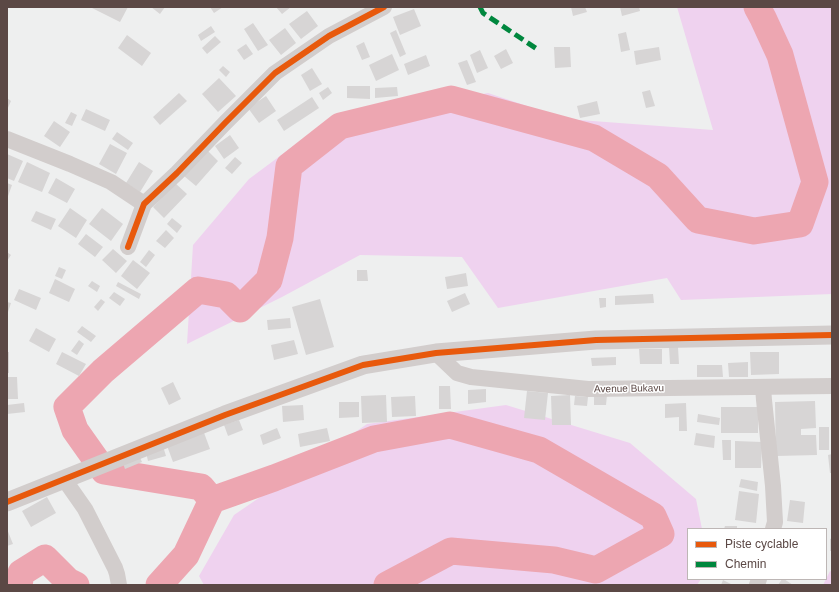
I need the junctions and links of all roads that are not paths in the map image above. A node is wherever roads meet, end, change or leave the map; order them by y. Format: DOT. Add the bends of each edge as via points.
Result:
graph roads {
  1 [pos="384,7"];
  2 [pos="7,139"];
  3 [pos="144,204"];
  4 [pos="128,247"];
  5 [pos="832,335"];
  6 [pos="436,353"];
  7 [pos="832,386"];
  8 [pos="763,387"];
  9 [pos="69,478"];
  10 [pos="7,502"];
  11 [pos="773,528"];
  12 [pos="118,580"];
  1 -- 3 [label="street" via="329,36 275,73 178,173"];
  2 -- 3 [label="street" via="111,182"];
  3 -- 4 [label="street"];
  5 -- 6 [label="street" via="596,340"];
  6 -- 8 [label="street, Avenue Bukavu" via="457,373 471,377 588,389"];
  6 -- 9 [label="street" via="363,365 225,415"];
  7 -- 8 [label="street, Avenue Bukavu"];
  8 -- 11 [label="street" via="773,486"];
  9 -- 10 [label="street"];
  9 -- 12 [label="street" via="115,568"];
}
